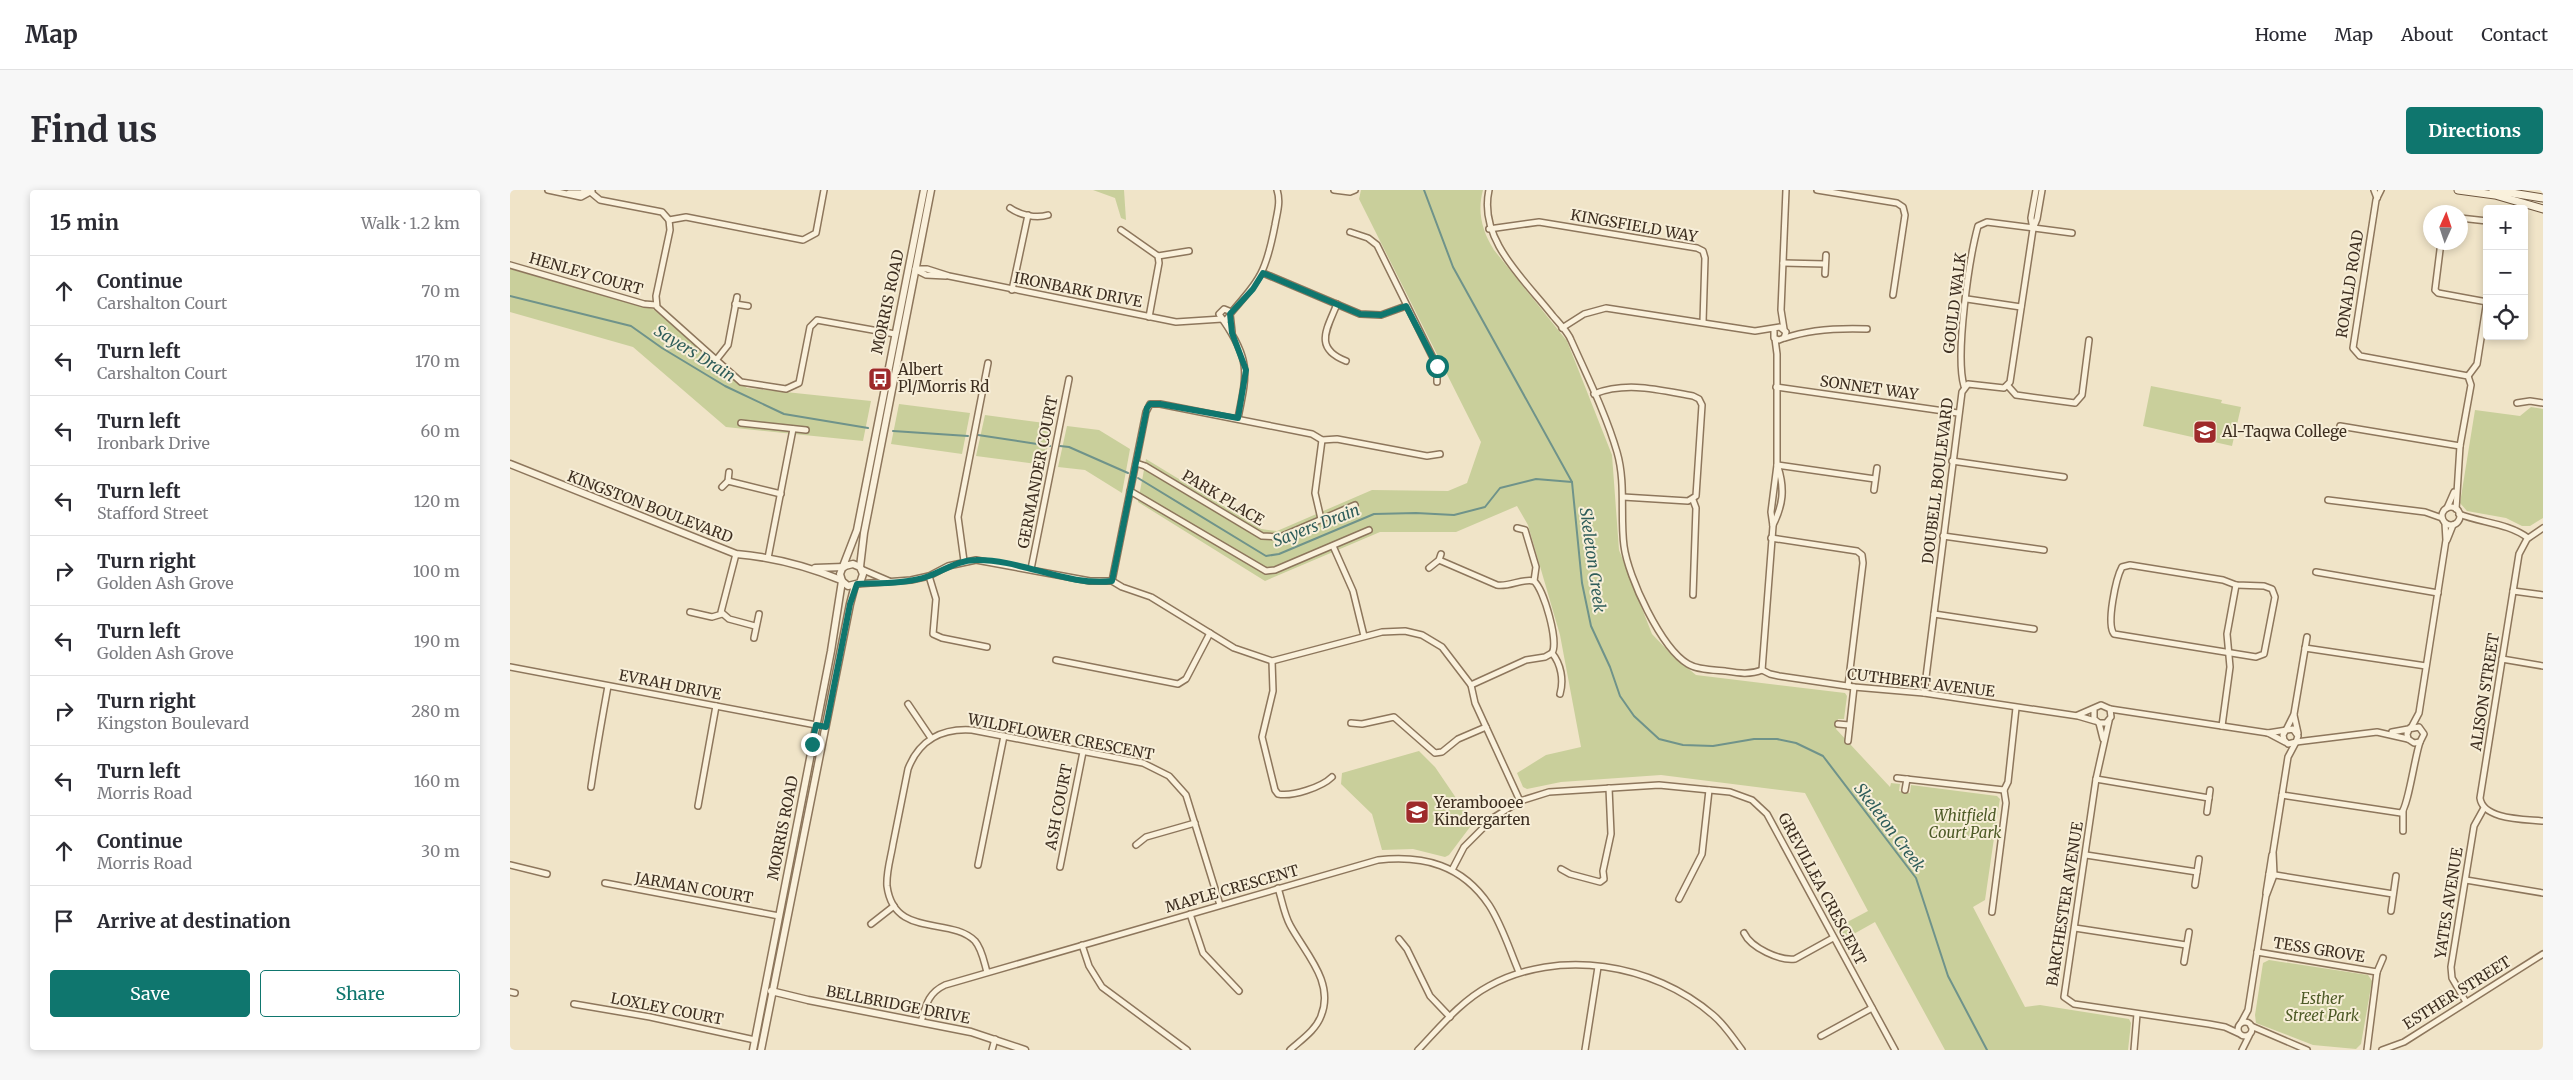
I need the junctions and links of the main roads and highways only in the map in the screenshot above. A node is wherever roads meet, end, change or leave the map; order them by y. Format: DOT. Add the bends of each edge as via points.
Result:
graph roads {
  1 [pos="2458,190"];
  2 [pos="2474,190"];
  3 [pos="2494,192"];
  4 [pos="2543,198"];
  5 [pos="2543,209"];
  1 -- 3 [label="main road"];
  2 -- 3 [label="main road"];
  3 -- 4 [label="main road"];
  3 -- 5 [label="main road"];
}
